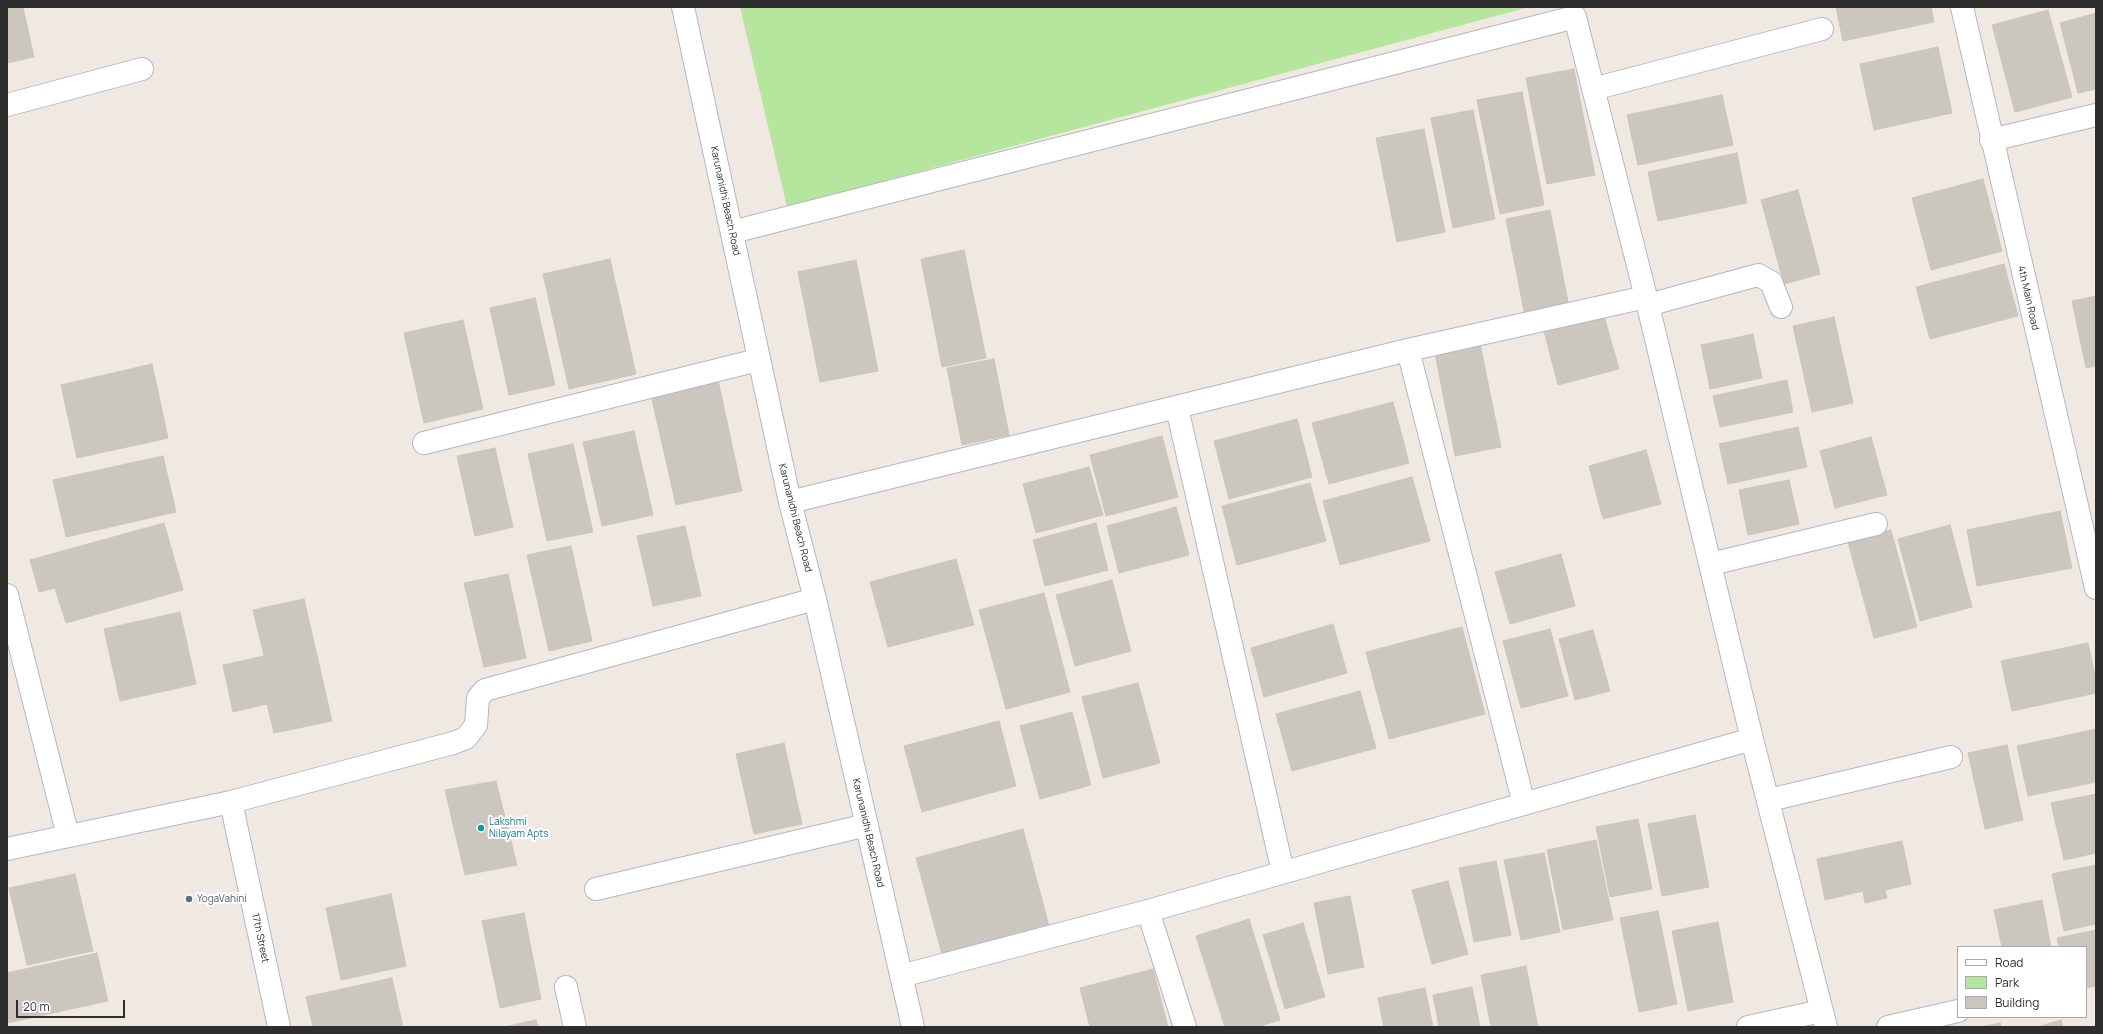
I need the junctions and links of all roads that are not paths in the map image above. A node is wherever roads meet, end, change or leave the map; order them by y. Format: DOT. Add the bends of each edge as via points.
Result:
graph roads {
  1 [pos="683,7"];
  2 [pos="1962,7"];
  3 [pos="1822,29"];
  4 [pos="142,69"];
  5 [pos="1594,89"];
  6 [pos="7,105"];
  7 [pos="2096,115"];
  8 [pos="1992,140"];
  9 [pos="732,232"];
  10 [pos="1647,301"];
  11 [pos="1781,307"];
  12 [pos="1408,350"];
  13 [pos="758,360"];
  14 [pos="1177,408"];
  15 [pos="424,443"];
  16 [pos="790,502"];
  17 [pos="1876,524"];
  18 [pos="1710,564"];
  19 [pos="2096,588"];
  20 [pos="7,595"];
  21 [pos="815,599"];
  22 [pos="1752,739"];
  23 [pos="1951,757"];
  24 [pos="1769,800"];
  25 [pos="230,802"];
  26 [pos="1524,804"];
  27 [pos="867,825"];
  28 [pos="68,836"];
  29 [pos="7,849"];
  30 [pos="1283,872"];
  31 [pos="596,889"];
  32 [pos="1148,911"];
  33 [pos="901,976"];
  34 [pos="566,987"];
  35 [pos="1957,1011"];
  36 [pos="1824,1019"];
  37 [pos="279,1027"];
  38 [pos="575,1027"];
  39 [pos="913,1027"];
  40 [pos="1185,1027"];
  41 [pos="1748,1027"];
  42 [pos="1888,1027"];
  1 -- 9 [label="street, Karunanidhi Beach Road"];
  2 -- 8 [label="street, 4th Main Road"];
  3 -- 5 [label="street"];
  4 -- 6 [label="street"];
  5 -- 9 [label="street" via="1575,17"];
  5 -- 10 [label="street"];
  7 -- 8 [label="street"];
  8 -- 19 [label="street, 4th Main Road"];
  9 -- 13 [label="street, Karunanidhi Beach Road"];
  10 -- 11 [label="street" via="1758,275 1771,282"];
  10 -- 12 [label="street"];
  10 -- 18 [label="street"];
  12 -- 14 [label="street"];
  12 -- 26 [label="street"];
  13 -- 15 [label="street"];
  13 -- 16 [label="street, Karunanidhi Beach Road"];
  14 -- 16 [label="street"];
  14 -- 30 [label="street"];
  16 -- 21 [label="street, Karunanidhi Beach Road"];
  17 -- 18 [label="street"];
  18 -- 22 [label="street"];
  20 -- 28 [label="street"];
  21 -- 25 [label="street" via="486,690 478,698 476,725 466,738"];
  21 -- 27 [label="street, Karunanidhi Beach Road"];
  22 -- 24 [label="street"];
  22 -- 26 [label="street"];
  23 -- 24 [label="street"];
  24 -- 36 [label="street"];
  25 -- 28 [label="street"];
  25 -- 37 [label="street, 17th Street"];
  26 -- 30 [label="street"];
  27 -- 31 [label="street"];
  27 -- 33 [label="street, Karunanidhi Beach Road"];
  28 -- 29 [label="street"];
  30 -- 32 [label="street"];
  32 -- 33 [label="street"];
  32 -- 40 [label="street"];
  33 -- 39 [label="street, Karunanidhi Beach Road"];
  34 -- 38 [label="street"];
  35 -- 42 [label="street"];
  36 -- 41 [label="street"];
}
